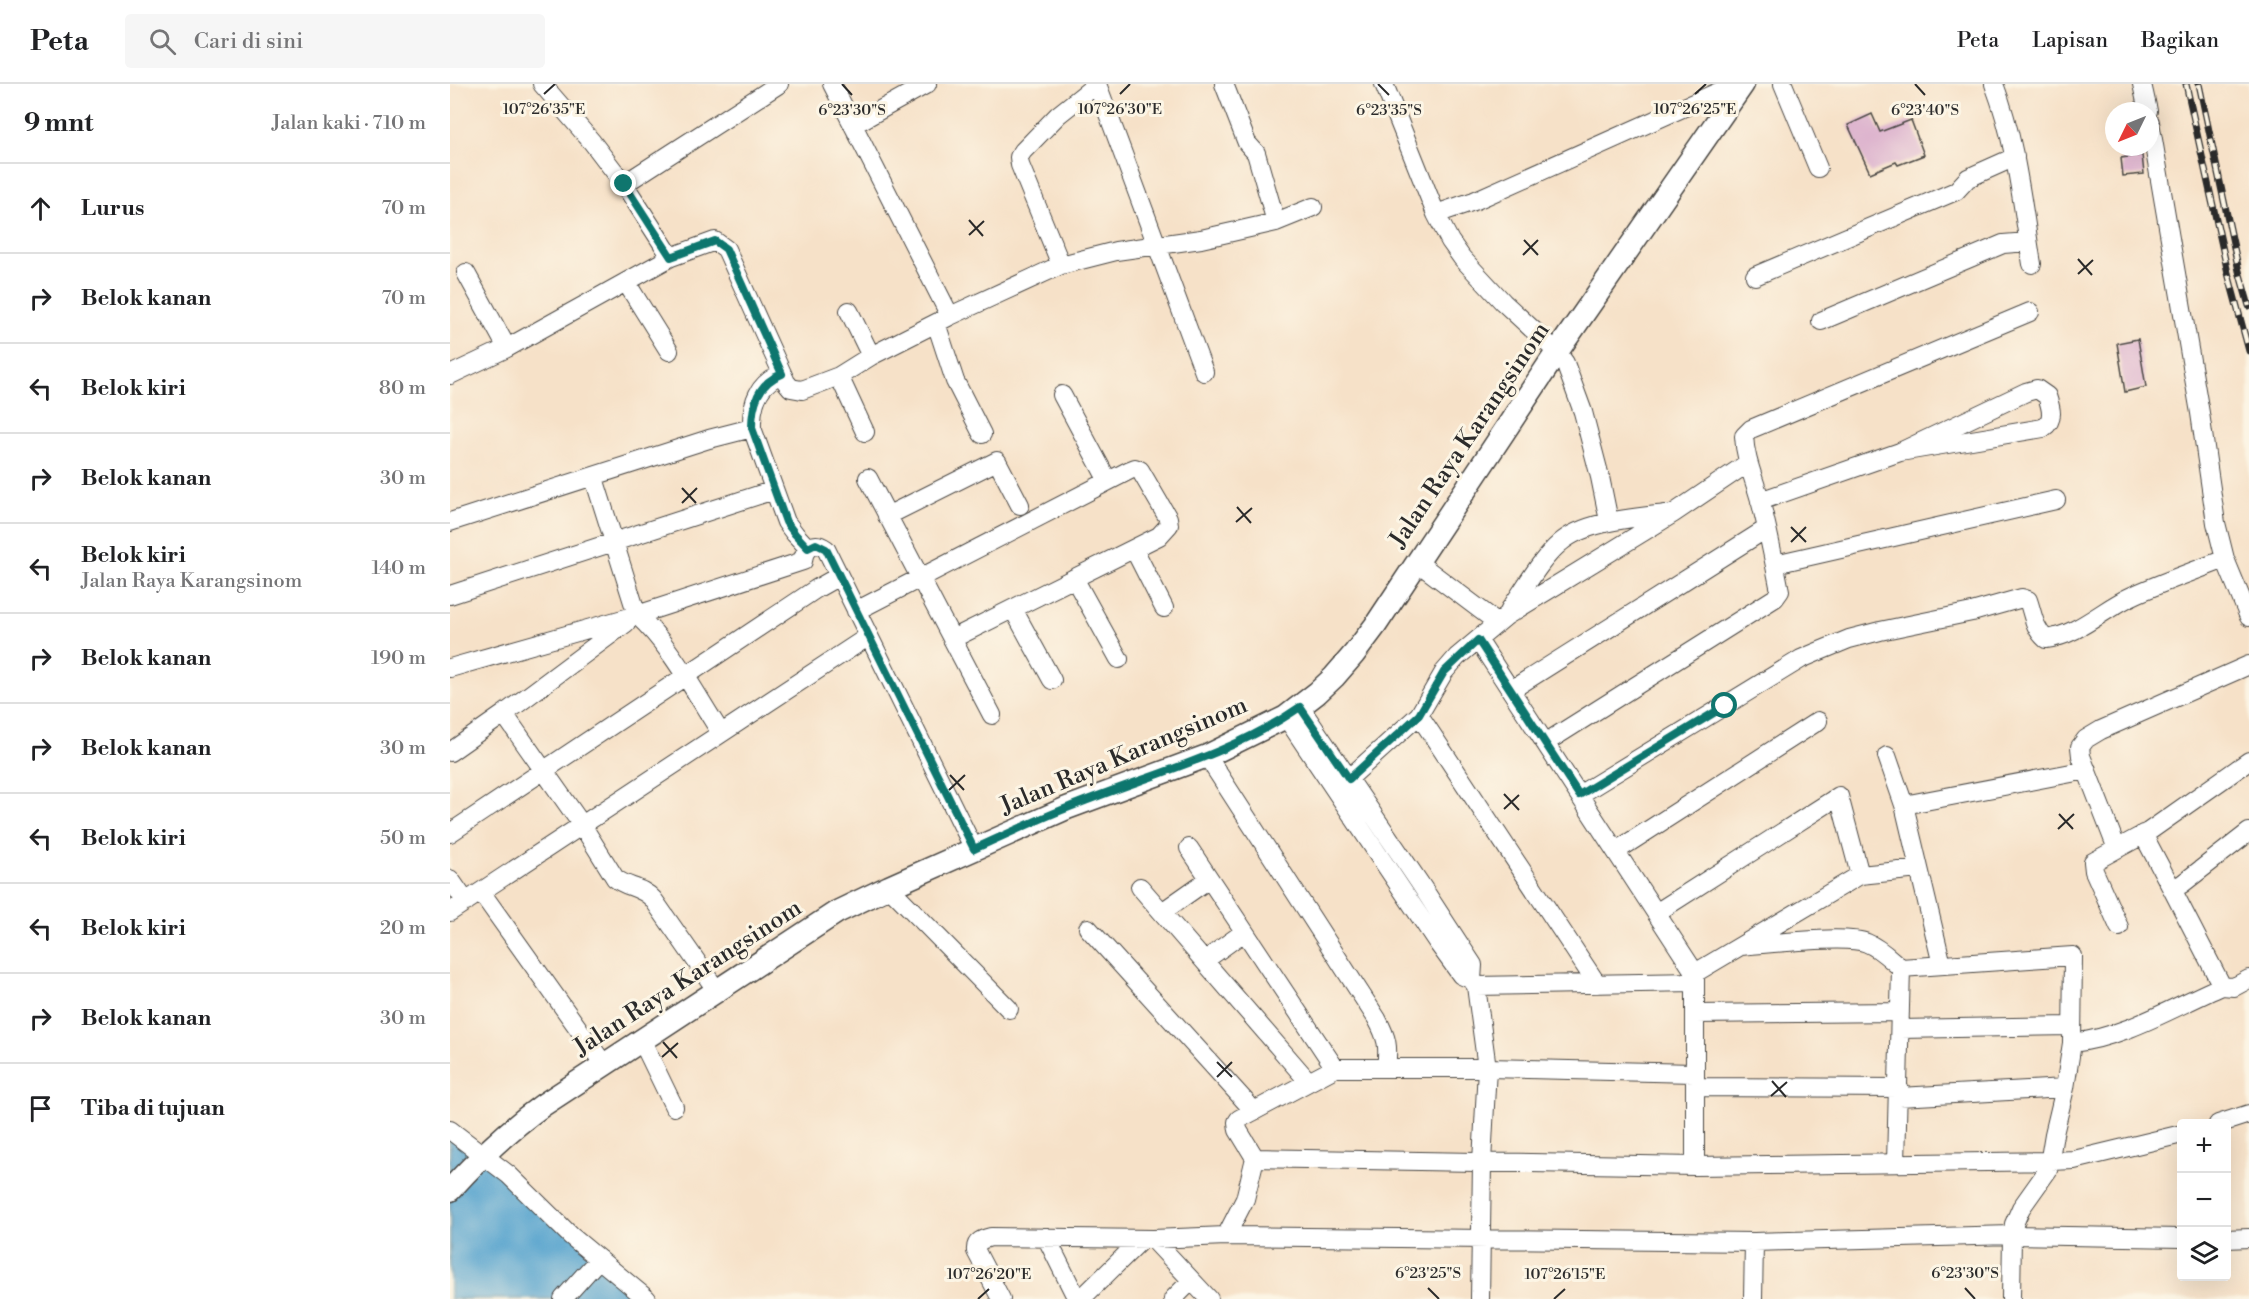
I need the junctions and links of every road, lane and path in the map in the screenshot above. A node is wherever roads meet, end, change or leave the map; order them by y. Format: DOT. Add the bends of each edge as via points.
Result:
graph roads {
  1 [pos="542,84"];
  2 [pos="779,84"];
  3 [pos="831,84"];
  4 [pos="927,84"];
  5 [pos="1097,84"];
  6 [pos="1224,84"];
  7 [pos="1384,84"];
  8 [pos="1736,84"];
  9 [pos="1743,84"];
  10 [pos="1783,84"];
  11 [pos="1994,84"];
  12 [pos="2142,84"];
  13 [pos="1712,89"];
  14 [pos="2146,102"];
  15 [pos="853,125"];
  16 [pos="2156,156"];
  17 [pos="2015,157"];
  18 [pos="1818,168"];
  19 [pos="624,184"];
  20 [pos="1313,207"];
  21 [pos="1436,214"];
  22 [pos="1276,222"];
  23 [pos="2028,242"];
  24 [pos="1157,243"];
  25 [pos="671,257"];
  26 [pos="2032,264"];
  27 [pos="1061,265"];
  28 [pos="466,273"];
  29 [pos="1755,276"];
  30 [pos="626,282"];
  31 [pos="849,311"];
  32 [pos="2030,312"];
  33 [pos="943,320"];
  34 [pos="1821,321"];
  35 [pos="507,348"];
  36 [pos="669,351"];
  37 [pos="1557,352"];
  38 [pos="871,356"];
  39 [pos="1204,372"];
  40 [pos="782,374"];
  41 [pos="450,375"];
  42 [pos="839,376"];
  43 [pos="1062,395"];
  44 [pos="1962,421"];
  45 [pos="752,428"];
  46 [pos="865,432"];
  47 [pos="982,434"];
  48 [pos="1967,440"];
  49 [pos="1900,453"];
  50 [pos="1748,463"];
  51 [pos="594,478"];
  52 [pos="868,478"];
  53 [pos="1108,481"];
  54 [pos="774,490"];
  55 [pos="2056,500"];
  56 [pos="1760,501"];
  57 [pos="1020,505"];
  58 [pos="1674,513"];
  59 [pos="887,516"];
  60 [pos="1609,521"];
  61 [pos="450,522"];
  62 [pos="1766,529"];
  63 [pos="615,542"];
  64 [pos="1134,549"];
  65 [pos="806,554"];
  66 [pos="2225,559"];
  67 [pos="1417,562"];
  68 [pos="1775,564"];
  69 [pos="839,576"];
  70 [pos="1074,578"];
  71 [pos="920,579"];
  72 [pos="816,589"];
  73 [pos="450,595"];
  74 [pos="1164,608"];
  75 [pos="1013,609"];
  76 [pos="856,610"];
  77 [pos="637,615"];
  78 [pos="2249,617"];
  79 [pos="1502,619"];
  80 [pos="869,636"];
  81 [pos="952,639"];
  82 [pos="1478,640"];
  83 [pos="1119,659"];
  84 [pos="2249,665"];
  85 [pos="451,666"];
  86 [pos="685,676"];
  87 [pos="1052,680"];
  88 [pos="1511,690"];
  89 [pos="1293,712"];
  90 [pos="504,714"];
  91 [pos="992,715"];
  92 [pos="1419,715"];
  93 [pos="1818,722"];
  94 [pos="721,733"];
  95 [pos="1545,743"];
  96 [pos="450,752"];
  97 [pos="1207,756"];
  98 [pos="1887,756"];
  99 [pos="2249,761"];
  100 [pos="2087,770"];
  101 [pos="544,772"];
  102 [pos="1342,784"];
  103 [pos="1579,795"];
  104 [pos="1904,805"];
  105 [pos="582,825"];
  106 [pos="2249,832"];
  107 [pos="450,833"];
  108 [pos="2143,834"];
  109 [pos="1189,848"];
  110 [pos="974,849"];
  111 [pos="2117,849"];
  112 [pos="1616,851"];
  113 [pos="1919,869"];
  114 [pos="1860,875"];
  115 [pos="450,879"];
  116 [pos="1209,879"];
  117 [pos="889,887"];
  118 [pos="1140,887"];
  119 [pos="2172,889"];
  120 [pos="473,897"];
  121 [pos="450,912"];
  122 [pos="1162,912"];
  123 [pos="1656,913"];
  124 [pos="2119,927"];
  125 [pos="1088,928"];
  126 [pos="1244,932"];
  127 [pos="1741,946"];
  128 [pos="1204,961"];
  129 [pos="1942,965"];
  130 [pos="1901,968"];
  131 [pos="1695,977"];
  132 [pos="2249,979"];
  133 [pos="1474,983"];
  134 [pos="1597,984"];
  135 [pos="2222,986"];
  136 [pos="717,991"];
  137 [pos="1009,1009"];
  138 [pos="1695,1014"];
  139 [pos="1900,1021"];
  140 [pos="2072,1034"];
  141 [pos="642,1041"];
  142 [pos="604,1066"];
  143 [pos="1335,1068"];
  144 [pos="1386,1068"];
  145 [pos="1487,1068"];
  146 [pos="1695,1080"];
  147 [pos="1308,1081"];
  148 [pos="2065,1088"];
  149 [pos="1899,1092"];
  150 [pos="674,1107"];
  151 [pos="1254,1111"];
  152 [pos="2249,1114"];
  153 [pos="2231,1120"];
  154 [pos="450,1130"];
  155 [pos="2177,1135"];
  156 [pos="480,1157"];
  157 [pos="1255,1158"];
  158 [pos="2051,1161"];
  159 [pos="1482,1162"];
  160 [pos="1896,1163"];
  161 [pos="1695,1166"];
  162 [pos="450,1190"];
  163 [pos="2012,1235"];
  164 [pos="1226,1236"];
  165 [pos="1046,1237"];
  166 [pos="1482,1237"];
  167 [pos="2177,1238"];
  168 [pos="2249,1238"];
  169 [pos="1147,1239"];
  170 [pos="2231,1239"];
  171 [pos="1754,1242"];
  172 [pos="596,1264"];
  173 [pos="1191,1281"];
  174 [pos="563,1299"];
  175 [pos="647,1299"];
  176 [pos="1001,1299"];
  177 [pos="1079,1299"];
  178 [pos="1173,1299"];
  179 [pos="1209,1299"];
  180 [pos="1480,1299"];
  181 [pos="1753,1299"];
  182 [pos="2010,1299"];
  1 -- 19 [label="street"];
  2 -- 19 [label="street"];
  3 -- 15 [label="street"];
  4 -- 15 [label="street"];
  5 -- 24 [label="street"];
  5 -- 27 [label="street" via="1058,115 1019,157"];
  6 -- 22 [label="street" via="1247,143 1256,153"];
  7 -- 21 [label="street"];
  8 -- 13 [label="street"];
  9 -- 37 [label="street, Jalan Raya Karangsinom"];
  10 -- 18 [label="street"];
  11 -- 17 [label="street"];
  12 -- 14 [label="street"];
  13 -- 21 [label="street" via="1474,201"];
  15 -- 33 [label="street"];
  16 -- 66 [label="street"];
  17 -- 23 [label="street"];
  17 -- 29 [label="street" via="1968,178 1956,191"];
  19 -- 25 [label="street"];
  20 -- 22 [label="street"];
  21 -- 37 [label="street" via="1462,258"];
  22 -- 24 [label="street" via="1201,239"];
  23 -- 26 [label="street"];
  23 -- 34 [label="street" via="2003,244"];
  24 -- 27 [label="street"];
  24 -- 39 [label="street"];
  25 -- 30 [label="street"];
  25 -- 40 [label="street" via="715,241 721,244"];
  27 -- 33 [label="street"];
  28 -- 35 [label="street"];
  30 -- 35 [label="street"];
  30 -- 36 [label="street"];
  31 -- 38 [label="street"];
  32 -- 50 [label="street" via="1751,429 1744,436"];
  33 -- 38 [label="street"];
  33 -- 47 [label="street" via="955,381"];
  35 -- 41 [label="street"];
  37 -- 60 [label="street" via="1583,412"];
  37 -- 67 [label="street, Jalan Raya Karangsinom"];
  38 -- 42 [label="street"];
  40 -- 42 [label="street" via="796,390"];
  40 -- 45 [label="street" via="771,378 762,388 753,411"];
  42 -- 46 [label="street"];
  43 -- 53 [label="street"];
  44 -- 48 [label="street"];
  44 -- 48 [label="street" via="2037,389 2045,392 2050,405 2052,414 2043,428"];
  44 -- 49 [label="street"];
  45 -- 51 [label="street"];
  45 -- 54 [label="street"];
  48 -- 49 [label="street"];
  49 -- 56 [label="street"];
  50 -- 56 [label="street"];
  50 -- 58 [label="street"];
  51 -- 61 [label="street"];
  51 -- 63 [label="street"];
  52 -- 59 [label="street"];
  53 -- 64 [label="street" via="1135,468 1140,470 1168,518 1165,531"];
  53 -- 71 [label="street"];
  54 -- 63 [label="street"];
  54 -- 65 [label="street" via="786,522"];
  55 -- 68 [label="street"];
  56 -- 62 [label="street"];
  57 -- 59 [label="street" via="997,460"];
  58 -- 60 [label="street"];
  58 -- 79 [label="street"];
  59 -- 71 [label="street"];
  60 -- 79 [label="street" via="1561,542"];
  62 -- 68 [label="street"];
  62 -- 88 [label="street"];
  63 -- 73 [label="street"];
  63 -- 77 [label="street"];
  64 -- 70 [label="street"];
  64 -- 74 [label="street"];
  65 -- 69 [label="street" via="816,544 826,549"];
  65 -- 72 [label="street"];
  65 -- 77 [label="street"];
  66 -- 78 [label="street"];
  66 -- 103 [label="street" via="2132,596 2053,638 2042,636 2028,600 2022,598 1849,639 1801,659"];
  67 -- 79 [label="street"];
  67 -- 89 [label="street, Jalan Raya Karangsinom" via="1354,654"];
  68 -- 95 [label="street" via="1780,591 1770,603"];
  69 -- 72 [label="street"];
  69 -- 76 [label="street"];
  70 -- 75 [label="street"];
  70 -- 83 [label="street"];
  71 -- 76 [label="street"];
  71 -- 81 [label="street"];
  72 -- 86 [label="street"];
  75 -- 81 [label="street"];
  75 -- 87 [label="street"];
  76 -- 80 [label="street"];
  77 -- 85 [label="street"];
  77 -- 86 [label="street"];
  77 -- 90 [label="street"];
  79 -- 82 [label="street"];
  80 -- 94 [label="street"];
  80 -- 110 [label="street"];
  81 -- 91 [label="street"];
  82 -- 88 [label="street"];
  82 -- 92 [label="street" via="1444,672"];
  84 -- 100 [label="street" via="2086,739 2080,747"];
  86 -- 94 [label="street"];
  86 -- 101 [label="street"];
  88 -- 95 [label="street"];
  89 -- 97 [label="street, Jalan Raya Karangsinom"];
  89 -- 102 [label="street"];
  90 -- 96 [label="street"];
  90 -- 101 [label="street"];
  92 -- 102 [label="street"];
  92 -- 134 [label="street"];
  93 -- 112 [label="street"];
  94 -- 105 [label="street"];
  95 -- 103 [label="street"];
  97 -- 110 [label="street, Jalan Raya Karangsinom" via="1067,808"];
  97 -- 144 [label="street" via="1377,1019 1386,1037"];
  98 -- 104 [label="street"];
  99 -- 108 [label="street"];
  100 -- 104 [label="street"];
  100 -- 111 [label="street"];
  101 -- 105 [label="street"];
  101 -- 107 [label="street"];
  102 -- 133 [label="street" via="1419,882 1473,965"];
  103 -- 112 [label="street"];
  104 -- 113 [label="street"];
  105 -- 120 [label="street"];
  105 -- 136 [label="street" via="615,878 647,892 653,899"];
  106 -- 119 [label="street"];
  108 -- 111 [label="street"];
  108 -- 119 [label="street"];
  109 -- 116 [label="street"];
  110 -- 117 [label="street, Jalan Raya Karangsinom"];
  111 -- 124 [label="street" via="2093,862"];
  112 -- 123 [label="street"];
  113 -- 114 [label="street"];
  113 -- 129 [label="street"];
  114 -- 123 [label="street" via="1839,796"];
  114 -- 127 [label="street"];
  115 -- 120 [label="street"];
  116 -- 122 [label="street"];
  116 -- 126 [label="street"];
  117 -- 136 [label="street, Jalan Raya Karangsinom" via="837,912"];
  117 -- 137 [label="street"];
  118 -- 122 [label="street"];
  119 -- 135 [label="street"];
  120 -- 121 [label="street"];
  120 -- 142 [label="street"];
  122 -- 128 [label="street"];
  123 -- 131 [label="street"];
  125 -- 151 [label="street"];
  126 -- 128 [label="street"];
  126 -- 143 [label="street"];
  127 -- 130 [label="street" via="1865,941"];
  127 -- 131 [label="street"];
  128 -- 147 [label="street"];
  129 -- 130 [label="street"];
  129 -- 140 [label="street" via="2073,956"];
  130 -- 139 [label="street"];
  131 -- 134 [label="street"];
  131 -- 138 [label="street"];
  132 -- 135 [label="street" via="2234,987"];
  133 -- 134 [label="street"];
  133 -- 145 [label="street"];
  135 -- 140 [label="street" via="2140,1024 2089,1041"];
  136 -- 141 [label="street, Jalan Raya Karangsinom"];
  138 -- 139 [label="street"];
  138 -- 146 [label="street"];
  139 -- 140 [label="street"];
  139 -- 149 [label="street"];
  140 -- 148 [label="street"];
  141 -- 142 [label="street, Jalan Raya Karangsinom"];
  141 -- 150 [label="street"];
  142 -- 156 [label="street, Jalan Raya Karangsinom" via="543,1105"];
  143 -- 144 [label="street"];
  143 -- 147 [label="street"];
  144 -- 145 [label="street"];
  145 -- 146 [label="street"];
  145 -- 159 [label="street"];
  146 -- 149 [label="street"];
  146 -- 161 [label="street"];
  147 -- 151 [label="street"];
  148 -- 149 [label="street"];
  148 -- 158 [label="street"];
  149 -- 160 [label="street"];
  151 -- 157 [label="street" via="1237,1122"];
  152 -- 153 [label="street"];
  154 -- 156 [label="street"];
  155 -- 158 [label="street" via="2074,1160"];
  156 -- 162 [label="street, Jalan Raya Karangsinom"];
  156 -- 172 [label="street" via="509,1175"];
  157 -- 159 [label="street"];
  157 -- 164 [label="street" via="1245,1199"];
  158 -- 160 [label="street"];
  158 -- 163 [label="street" via="2016,1217"];
  159 -- 161 [label="street"];
  159 -- 166 [label="street"];
  160 -- 161 [label="street"];
  163 -- 167 [label="street"];
  163 -- 171 [label="street"];
  163 -- 182 [label="street"];
  164 -- 166 [label="street"];
  164 -- 169 [label="street"];
  165 -- 169 [label="street"];
  165 -- 176 [label="street" via="991,1237 977,1244 976,1251"];
  165 -- 177 [label="street"];
  166 -- 171 [label="street"];
  166 -- 180 [label="street"];
  168 -- 170 [label="street"];
  169 -- 173 [label="street"];
  169 -- 177 [label="street"];
  171 -- 181 [label="street"];
  172 -- 174 [label="street"];
  172 -- 175 [label="street"];
  173 -- 178 [label="street"];
  173 -- 179 [label="street"];
}
